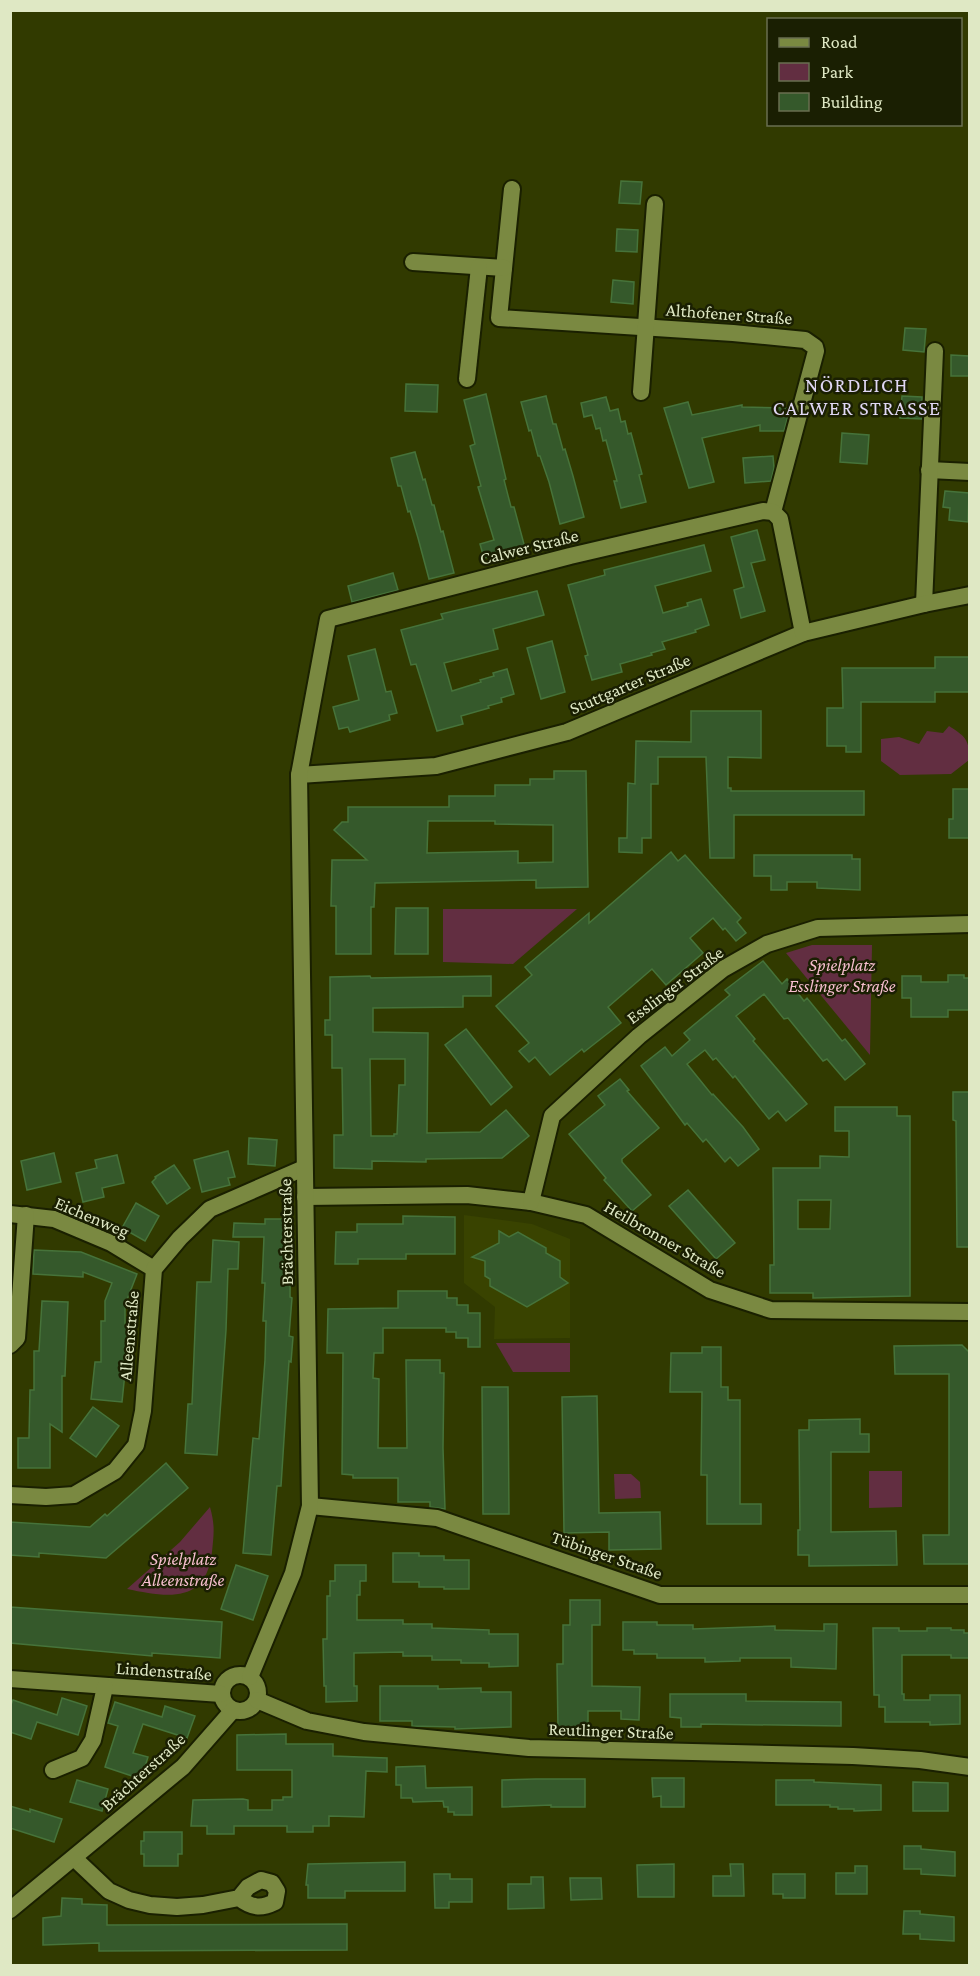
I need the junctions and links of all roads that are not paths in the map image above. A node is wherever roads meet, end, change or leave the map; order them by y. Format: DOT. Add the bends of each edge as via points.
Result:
graph roads {
  1 [pos="512,189"];
  2 [pos="655,204"];
  3 [pos="413,262"];
  4 [pos="479,267"];
  5 [pos="504,268"];
  6 [pos="646,328"];
  7 [pos="935,351"];
  8 [pos="467,379"];
  9 [pos="641,392"];
  10 [pos="929,470"];
  11 [pos="969,472"];
  12 [pos="773,513"];
  13 [pos="969,595"];
  14 [pos="924,604"];
  15 [pos="803,633"];
  16 [pos="299,775"];
  17 [pos="969,924"];
  18 [pos="304,1168"];
  19 [pos="305,1197"];
  20 [pos="531,1202"];
  21 [pos="18,1215"];
  22 [pos="154,1269"];
  23 [pos="969,1312"];
  24 [pos="10,1345"];
  25 [pos="10,1495"];
  26 [pos="310,1506"];
  27 [pos="969,1595"];
  28 [pos="250,1677"];
  29 [pos="10,1679"];
  30 [pos="105,1687"];
  31 [pos="221,1694"];
  32 [pos="257,1700"];
  33 [pos="233,1710"];
  34 [pos="969,1767"];
  35 [pos="53,1770"];
  36 [pos="74,1858"];
  37 [pos="239,1898"];
  38 [pos="14,1902"];
  1 -- 5 [label="street, Althofener Straße"];
  2 -- 6 [label="street, Althofener Straße"];
  3 -- 4 [label="street"];
  4 -- 5 [label="street"];
  4 -- 8 [label="street"];
  5 -- 6 [label="street, Althofener Straße" via="499,318"];
  6 -- 9 [label="street, Althofener Straße"];
  6 -- 12 [label="street, Althofener Straße" via="806,340 814,347"];
  7 -- 10 [label="street"];
  10 -- 11 [label="street"];
  10 -- 14 [label="street"];
  12 -- 15 [label="street" via="780,519"];
  12 -- 16 [label="street, Calwer Straße" via="763,511 570,556 328,619"];
  13 -- 14 [label="street, Stuttgarter Straße"];
  14 -- 15 [label="street, Stuttgarter Straße"];
  15 -- 16 [label="street, Stuttgarter Straße" via="567,732 436,766"];
  16 -- 18 [label="street, Brächterstraße"];
  17 -- 20 [label="street, Esslinger Straße" via="818,928 767,944 723,969 639,1036 552,1116"];
  18 -- 19 [label="street, Brächterstraße"];
  18 -- 22 [label="street, Alleenstraße" via="210,1209"];
  19 -- 20 [label="street, Heilbronner Straße" via="467,1195"];
  19 -- 26 [label="street, Brächterstraße"];
  20 -- 23 [label="street, Heilbronner Straße" via="585,1215 710,1290 771,1310"];
  21 -- 22 [label="street, Eichenweg" via="54,1218 111,1243"];
  21 -- 24 [label="street" via="17,1338"];
  22 -- 25 [label="street, Alleenstraße" via="143,1411 136,1445 115,1471 74,1495"];
  26 -- 27 [label="street, Tübinger Straße" via="437,1518 660,1595"];
  26 -- 28 [label="street, Brächterstraße" via="293,1573"];
  28 -- 31 [label="street" via="238,1674 228,1679"];
  28 -- 32 [label="street" via="258,1690"];
  29 -- 30 [label="street, Lindenstraße"];
  30 -- 31 [label="street, Lindenstraße"];
  30 -- 35 [label="street, Lindenstraße" via="93,1740 82,1758"];
  31 -- 33 [label="street"];
  32 -- 33 [label="street, Brächterstraße" via="250,1709"];
  32 -- 34 [label="street, Reutlinger Straße" via="307,1721 352,1730 509,1746 853,1756"];
  33 -- 36 [label="street, Brächterstraße" via="183,1767"];
  36 -- 37 [label="street" via="110,1891 129,1900 177,1906"];
  36 -- 38 [label="street, Brächterstraße"];
}
